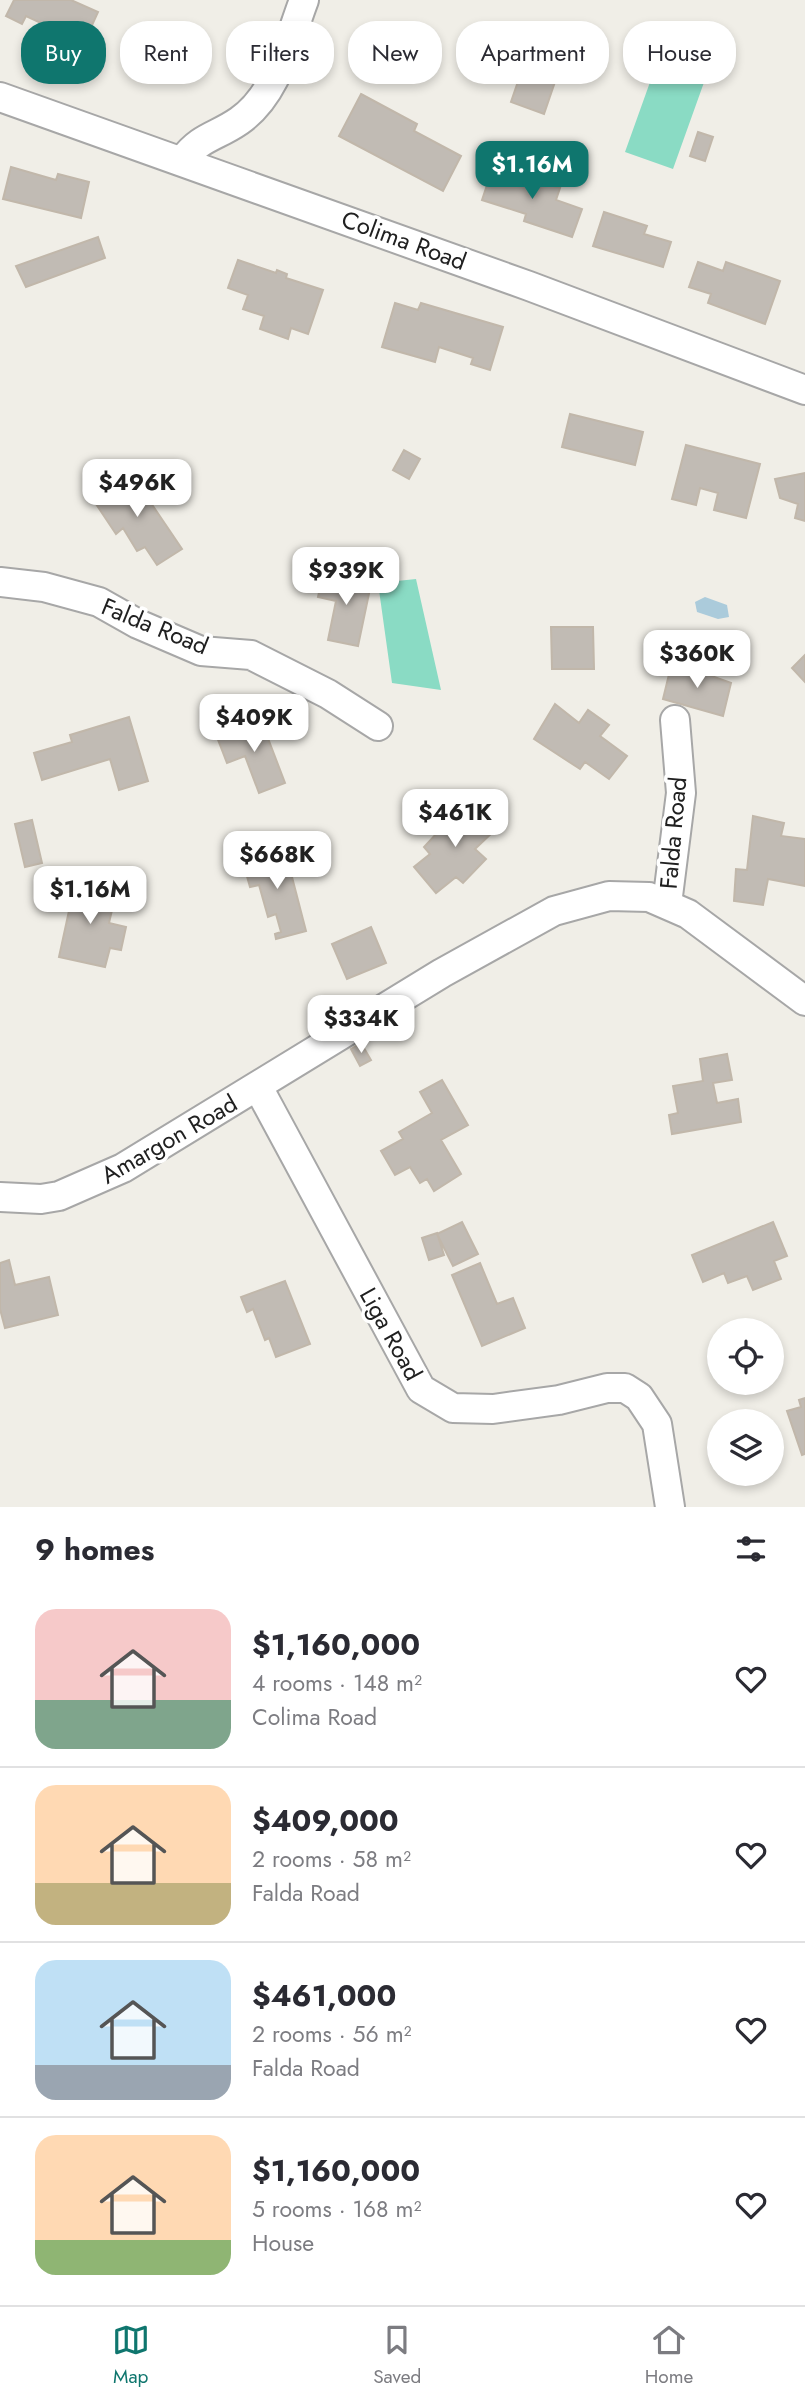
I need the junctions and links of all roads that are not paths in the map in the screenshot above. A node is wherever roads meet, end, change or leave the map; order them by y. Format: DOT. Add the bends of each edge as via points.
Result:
graph roads {
  1 [pos="304,0"];
  2 [pos="0,97"];
  3 [pos="183,160"];
  4 [pos="805,390"];
  5 [pos="0,582"];
  6 [pos="675,720"];
  7 [pos="378,726"];
  8 [pos="667,904"];
  9 [pos="805,1001"];
  10 [pos="326,1043"];
  11 [pos="258,1087"];
  12 [pos="0,1197"];
  13 [pos="670,1507"];
  1 -- 3 [label="street" via="264,99 239,122 194,144"];
  2 -- 3 [label="street, Colima Road"];
  3 -- 4 [label="street, Colima Road"];
  5 -- 7 [label="street, Falda Road" via="44,587 99,602 201,651 251,655 328,694"];
  6 -- 8 [label="street, Falda Road" via="681,793"];
  8 -- 9 [label="street, Falda Road" via="688,914"];
  8 -- 10 [label="street, Falda Road" via="649,897 610,896 554,911"];
  10 -- 11 [label="street, Amargon Road"];
  11 -- 12 [label="street, Amargon Road" via="87,1185 41,1199"];
  11 -- 13 [label="street, Liga Road" via="421,1389 453,1408 493,1409 625,1388 639,1397 657,1424"];
}
